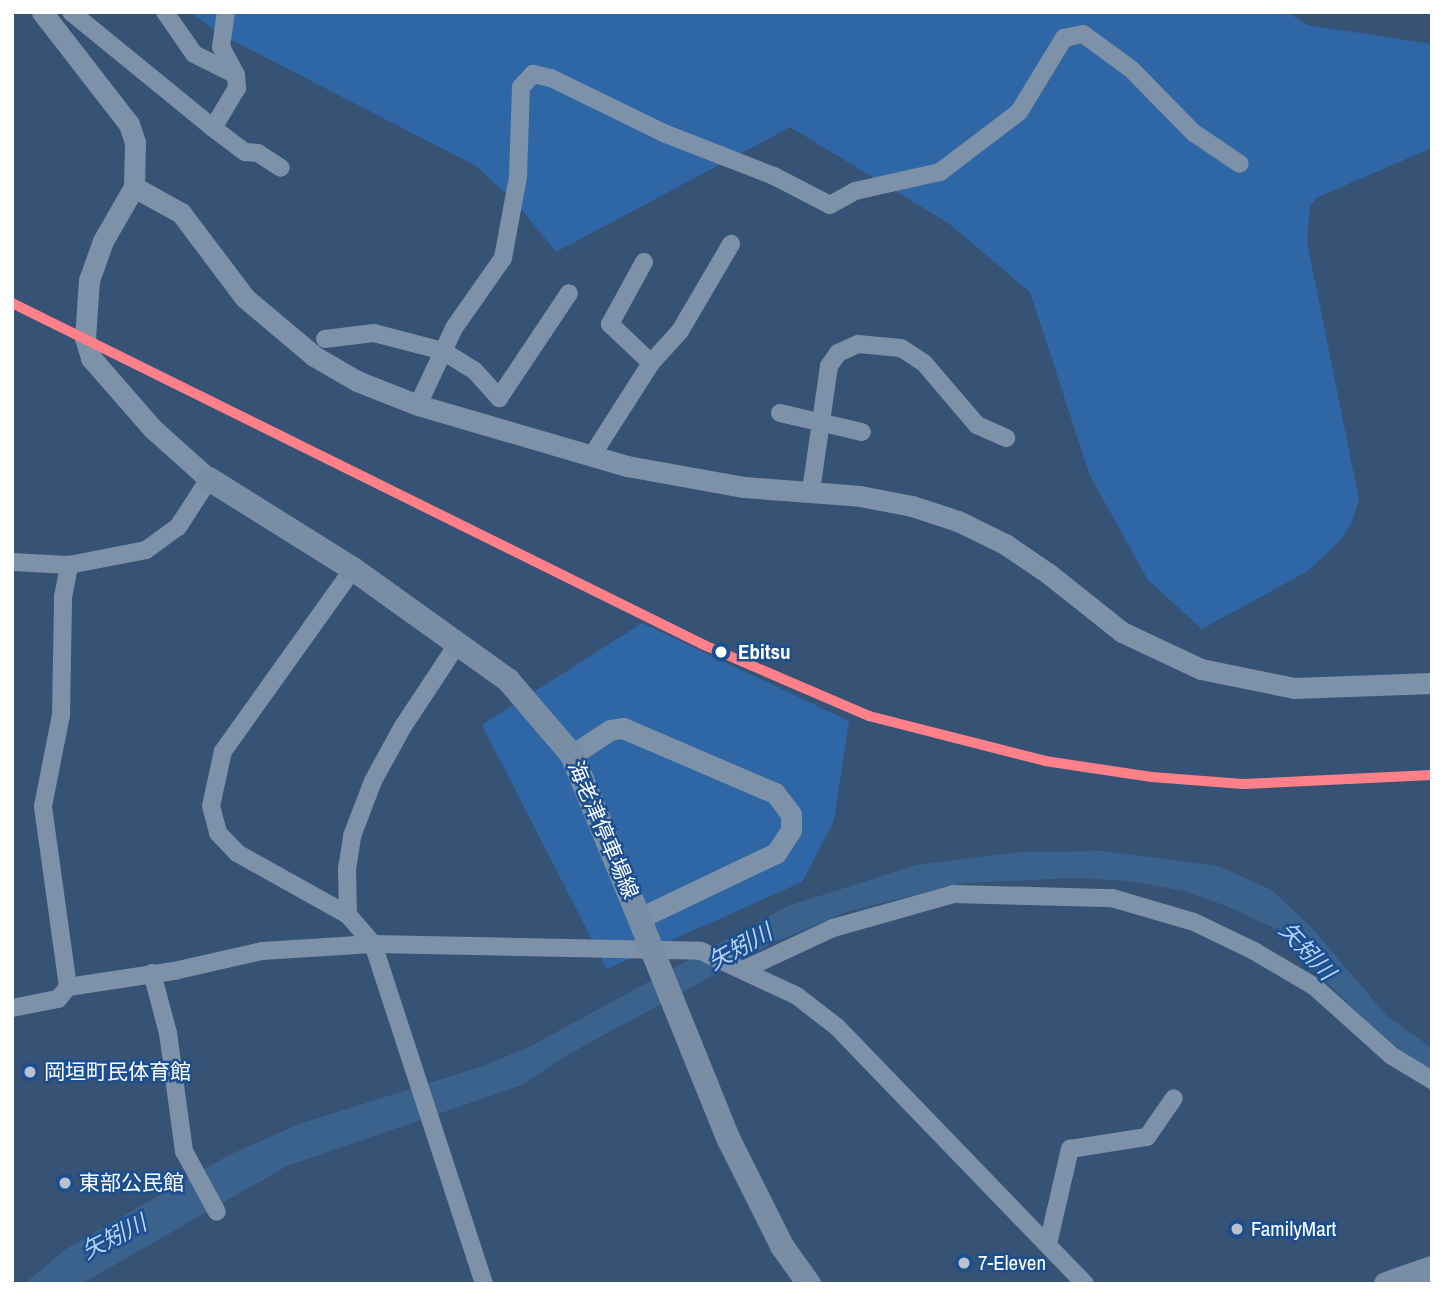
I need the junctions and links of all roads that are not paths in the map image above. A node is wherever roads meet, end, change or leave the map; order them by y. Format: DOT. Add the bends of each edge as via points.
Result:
graph roads {
  1 [pos="71,12"];
  2 [pos="165,12"];
  3 [pos="226,12"];
  4 [pos="43,13"];
  5 [pos="236,75"];
  6 [pos="213,128"];
  7 [pos="1240,164"];
  8 [pos="281,168"];
  9 [pos="134,187"];
  10 [pos="731,244"];
  11 [pos="644,262"];
  12 [pos="569,293"];
  13 [pos="325,339"];
  14 [pos="443,351"];
  15 [pos="651,363"];
  16 [pos="418,405"];
  17 [pos="780,413"];
  18 [pos="818,423"];
  19 [pos="862,432"];
  20 [pos="1006,438"];
  21 [pos="591,457"];
  22 [pos="209,479"];
  23 [pos="811,491"];
  24 [pos="12,562"];
  25 [pos="69,565"];
  26 [pos="353,569"];
  27 [pos="458,643"];
  28 [pos="1432,682"];
  29 [pos="572,755"];
  30 [pos="348,915"];
  31 [pos="642,924"];
  32 [pos="373,944"];
  33 [pos="743,970"];
  34 [pos="152,973"];
  35 [pos="68,987"];
  36 [pos="12,1008"];
  37 [pos="1432,1080"];
  38 [pos="1174,1098"];
  39 [pos="217,1212"];
  40 [pos="1048,1244"];
  41 [pos="1432,1268"];
  42 [pos="484,1284"];
  43 [pos="809,1284"];
  44 [pos="1085,1284"];
  45 [pos="1386,1284"];
  1 -- 6 [label="street"];
  2 -- 5 [label="street" via="194,54"];
  3 -- 5 [label="street" via="221,47"];
  4 -- 9 [label="street" via="129,124 135,143"];
  5 -- 6 [label="street" via="237,89"];
  6 -- 8 [label="street" via="246,152 258,153"];
  7 -- 14 [label="street" via="1194,133 1131,69 1083,34 1064,38 1019,111 940,172 855,191 830,205 774,176 533,74 521,87 519,177 503,258"];
  9 -- 16 [label="street" via="181,213 245,298 314,356 357,381"];
  9 -- 22 [label="street" via="103,241 89,280 85,338 103,376"];
  10 -- 15 [label="street" via="680,331"];
  11 -- 15 [label="street" via="610,324"];
  12 -- 14 [label="street" via="499,398 474,370"];
  13 -- 14 [label="street" via="374,333"];
  14 -- 16 [label="street"];
  15 -- 21 [label="street"];
  16 -- 21 [label="street"];
  17 -- 18 [label="street"];
  18 -- 19 [label="street"];
  18 -- 20 [label="street" via="829,366 838,354 858,344 901,348 924,363 977,425"];
  18 -- 23 [label="street"];
  21 -- 23 [label="street" via="685,478"];
  22 -- 25 [label="street" via="178,527 159,543 124,556"];
  22 -- 26 [label="main road, 海老津停車場線"];
  23 -- 28 [label="street" via="912,506 958,521 1029,560 1122,632 1201,669 1294,688"];
  24 -- 25 [label="street"];
  25 -- 35 [label="street" via="63,597 61,715 43,806"];
  26 -- 27 [label="main road, 海老津停車場線"];
  26 -- 30 [label="street" via="223,751 211,806 218,833 236,853"];
  27 -- 29 [label="main road, 海老津停車場線" via="508,680"];
  27 -- 30 [label="street" via="373,781 352,836"];
  29 -- 31 [label="main road, 海老津停車場線"];
  29 -- 31 [label="street" via="610,730 623,728 775,793 791,814 791,830 776,853"];
  30 -- 32 [label="street"];
  31 -- 43 [label="main road, 海老津停車場線, bridge" via="729,1140 782,1246"];
  32 -- 33 [label="street" via="685,947"];
  32 -- 34 [label="street" via="262,951"];
  32 -- 42 [label="street"];
  33 -- 37 [label="street" via="833,928 954,894 1112,898 1194,922 1254,951 1315,987 1392,1056"];
  33 -- 40 [label="street" via="797,996 837,1027"];
  34 -- 35 [label="street"];
  34 -- 39 [label="street" via="168,1033 184,1151"];
  35 -- 36 [label="street" via="58,999"];
  38 -- 40 [label="street" via="1147,1137 1070,1149"];
  40 -- 44 [label="street"];
  41 -- 45 [label="main road"];
}
